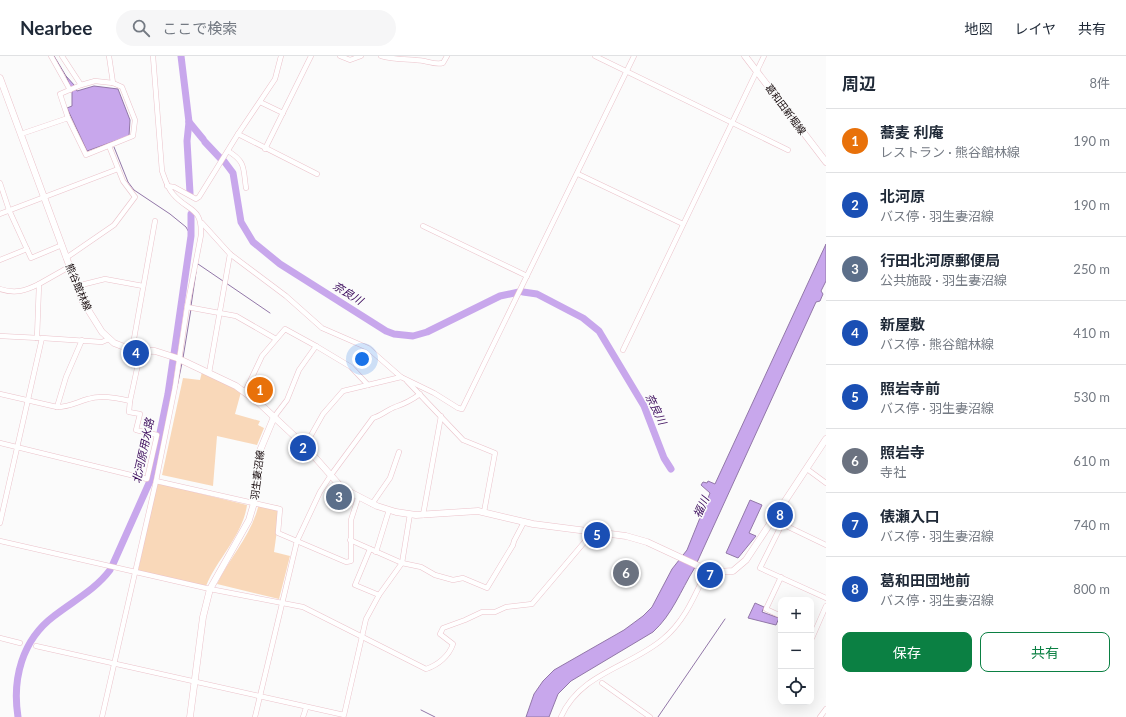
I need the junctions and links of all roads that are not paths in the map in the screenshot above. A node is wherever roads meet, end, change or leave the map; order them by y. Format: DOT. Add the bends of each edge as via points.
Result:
graph roads {
  1 [pos="51,56"];
  2 [pos="62,56"];
  3 [pos="109,56"];
  4 [pos="153,56"];
  5 [pos="282,56"];
  6 [pos="311,56"];
  7 [pos="340,56"];
  8 [pos="361,56"];
  9 [pos="381,56"];
  10 [pos="447,56"];
  11 [pos="595,56"];
  12 [pos="634,56"];
  13 [pos="745,56"];
  14 [pos="764,56"];
  15 [pos="757,70"];
  16 [pos="627,71"];
  17 [pos="0,78"];
  18 [pos="113,83"];
  19 [pos="81,85"];
  20 [pos="70,90"];
  21 [pos="260,102"];
  22 [pos="283,113"];
  23 [pos="68,118"];
  24 [pos="732,123"];
  25 [pos="21,134"];
  26 [pos="238,134"];
  27 [pos="109,146"];
  28 [pos="266,149"];
  29 [pos="788,150"];
  30 [pos="227,153"];
  31 [pos="826,162"];
  32 [pos="118,169"];
  33 [pos="317,174"];
  34 [pos="578,174"];
  35 [pos="0,183"];
  36 [pos="167,186"];
  37 [pos="246,188"];
  38 [pos="44,197"];
  39 [pos="9,210"];
  40 [pos="0,214"];
  41 [pos="155,221"];
  42 [pos="202,223"];
  43 [pos="683,224"];
  44 [pos="423,226"];
  45 [pos="62,245"];
  46 [pos="27,248"];
  47 [pos="230,254"];
  48 [pos="66,258"];
  49 [pos="0,260"];
  50 [pos="69,267"];
  51 [pos="527,276"];
  52 [pos="39,284"];
  53 [pos="77,286"];
  54 [pos="143,286"];
  55 [pos="0,289"];
  56 [pos="187,307"];
  57 [pos="219,313"];
  58 [pos="0,336"];
  59 [pos="40,338"];
  60 [pos="109,339"];
  61 [pos="276,339"];
  62 [pos="82,340"];
  63 [pos="316,346"];
  64 [pos="135,350"];
  65 [pos="623,350"];
  66 [pos="178,358"];
  67 [pos="209,373"];
  68 [pos="403,377"];
  69 [pos="368,385"];
  70 [pos="245,392"];
  71 [pos="0,394"];
  72 [pos="420,394"];
  73 [pos="29,400"];
  74 [pos="130,401"];
  75 [pos="57,407"];
  76 [pos="441,416"];
  77 [pos="274,418"];
  78 [pos="826,439"];
  79 [pos="0,443"];
  80 [pos="305,446"];
  81 [pos="17,447"];
  82 [pos="399,452"];
  83 [pos="807,469"];
  84 [pos="330,475"];
  85 [pos="156,481"];
  86 [pos="826,483"];
  87 [pos="358,498"];
  88 [pos="254,502"];
  89 [pos="372,504"];
  90 [pos="389,510"];
  91 [pos="484,512"];
  92 [pos="410,514"];
  93 [pos="423,515"];
  94 [pos="774,520"];
  95 [pos="524,522"];
  96 [pos="0,523"];
  97 [pos="782,524"];
  98 [pos="593,532"];
  99 [pos="350,540"];
  100 [pos="0,541"];
  101 [pos="297,541"];
  102 [pos="826,545"];
  103 [pos="370,549"];
  104 [pos="376,552"];
  105 [pos="402,563"];
  106 [pos="706,570"];
  107 [pos="135,572"];
  108 [pos="781,577"];
  109 [pos="210,589"];
  110 [pos="379,596"];
  111 [pos="826,598"];
  112 [pos="282,602"];
  113 [pos="826,606"];
  114 [pos="778,615"];
  115 [pos="814,627"];
  116 [pos="361,637"];
  117 [pos="0,638"];
  118 [pos="20,643"];
  119 [pos="36,646"];
  120 [pos="114,664"];
  121 [pos="195,683"];
  122 [pos="602,683"];
  123 [pos="260,697"];
  124 [pos="306,708"];
  125 [pos="826,709"];
  126 [pos="344,715"];
  127 [pos="102,717"];
  128 [pos="190,717"];
  129 [pos="255,717"];
  130 [pos="304,717"];
  131 [pos="349,717"];
  132 [pos="561,717"];
  133 [pos="650,717"];
  134 [pos="820,717"];
  1 -- 20 [label="street"];
  2 -- 19 [label="street"];
  3 -- 18 [label="street"];
  4 -- 36 [label="street" via="162,171"];
  5 -- 21 [label="street" via="275,79"];
  6 -- 22 [label="street"];
  7 -- 8 [label="street" via="350,60"];
  9 -- 10 [label="street" via="439,64 443,63"];
  11 -- 16 [label="street"];
  12 -- 16 [label="street"];
  13 -- 15 [label="main road, 葛和田新堀線"];
  14 -- 15 [label="street"];
  15 -- 24 [label="street"];
  15 -- 31 [label="main road, 葛和田新堀線"];
  16 -- 24 [label="street"];
  16 -- 34 [label="street"];
  17 -- 25 [label="main road, 熊谷館林線"];
  18 -- 19 [label="street" via="95,81"];
  18 -- 27 [label="street" via="122,87 135,120 132,136"];
  19 -- 20 [label="street"];
  20 -- 23 [label="street" via="60,94"];
  21 -- 22 [label="street"];
  21 -- 26 [label="street"];
  22 -- 28 [label="street"];
  23 -- 25 [label="street"];
  23 -- 27 [label="street" via="86,155"];
  24 -- 29 [label="street"];
  24 -- 43 [label="street"];
  25 -- 38 [label="main road, 熊谷館林線"];
  26 -- 28 [label="street"];
  26 -- 30 [label="street"];
  27 -- 32 [label="street"];
  28 -- 33 [label="street"];
  30 -- 36 [label="street" via="199,198 196,199 174,186"];
  30 -- 37 [label="street" via="242,163"];
  32 -- 38 [label="street"];
  32 -- 48 [label="street" via="123,182 134,197 114,225"];
  34 -- 43 [label="street"];
  34 -- 51 [label="street"];
  35 -- 39 [label="street"];
  36 -- 42 [label="street" via="198,214"];
  38 -- 39 [label="street"];
  38 -- 45 [label="main road, 熊谷館林線"];
  39 -- 40 [label="street"];
  39 -- 46 [label="street"];
  41 -- 54 [label="street"];
  42 -- 47 [label="street"];
  42 -- 56 [label="street"];
  43 -- 65 [label="street"];
  44 -- 51 [label="street"];
  45 -- 46 [label="street" via="31,258"];
  45 -- 48 [label="main road, 熊谷館林線"];
  46 -- 49 [label="street"];
  47 -- 57 [label="street"];
  47 -- 68 [label="street" via="286,296 322,328 368,348"];
  48 -- 50 [label="main road, 熊谷館林線"];
  50 -- 52 [label="street"];
  50 -- 53 [label="main road, 熊谷館林線"];
  51 -- 68 [label="street" via="462,409"];
  52 -- 55 [label="street" via="24,292"];
  52 -- 59 [label="street"];
  53 -- 54 [label="street" via="105,279"];
  53 -- 60 [label="main road, 熊谷館林線" via="91,316"];
  54 -- 64 [label="street"];
  56 -- 57 [label="street"];
  56 -- 66 [label="street"];
  57 -- 61 [label="street" via="236,316"];
  57 -- 67 [label="street"];
  58 -- 59 [label="street"];
  59 -- 62 [label="street"];
  59 -- 73 [label="street"];
  60 -- 62 [label="street" via="102,342"];
  60 -- 64 [label="main road, 熊谷館林線" via="119,346"];
  61 -- 63 [label="street" via="284,329"];
  61 -- 70 [label="street" via="262,356"];
  62 -- 75 [label="street" via="66,377"];
  63 -- 69 [label="street" via="351,367"];
  63 -- 77 [label="street" via="299,370 286,400"];
  64 -- 66 [label="main road, 熊谷館林線"];
  64 -- 74 [label="street" via="138,364"];
  66 -- 67 [label="main road, 熊谷館林線"];
  66 -- 85 [label="street" via="175,387"];
  67 -- 70 [label="main road, 熊谷館林線"];
  68 -- 69 [label="street"];
  68 -- 72 [label="street"];
  69 -- 80 [label="street" via="343,391 322,415"];
  70 -- 77 [label="main road, 熊谷館林線"];
  71 -- 73 [label="street"];
  72 -- 76 [label="street"];
  72 -- 84 [label="street" via="403,405 373,418"];
  73 -- 75 [label="street"];
  73 -- 81 [label="street"];
  74 -- 75 [label="street" via="119,398 89,398 66,408"];
  74 -- 81 [label="street" via="128,412 140,414 136,430 157,435 147,478"];
  76 -- 91 [label="street" via="464,440 495,453"];
  76 -- 93 [label="street"];
  77 -- 80 [label="main road"];
  77 -- 88 [label="main road, 羽生妻沼線" via="259,453"];
  78 -- 83 [label="main road"];
  79 -- 81 [label="street"];
  80 -- 84 [label="main road"];
  81 -- 96 [label="street"];
  82 -- 89 [label="street" via="390,478"];
  83 -- 86 [label="street"];
  83 -- 94 [label="main road"];
  84 -- 87 [label="main road" via="342,488"];
  84 -- 101 [label="street"];
  85 -- 88 [label="street"];
  85 -- 107 [label="street"];
  87 -- 89 [label="main road"];
  87 -- 99 [label="street" via="351,520"];
  88 -- 101 [label="street" via="280,509 278,533"];
  88 -- 109 [label="main road, 羽生妻沼線" via="245,529"];
  89 -- 90 [label="main road"];
  90 -- 92 [label="main road"];
  90 -- 104 [label="street"];
  91 -- 93 [label="main road"];
  91 -- 95 [label="main road"];
  92 -- 93 [label="main road"];
  92 -- 105 [label="street"];
  94 -- 97 [label="street"];
  94 -- 106 [label="main road" via="737,569 726,573"];
  95 -- 98 [label="main road"];
  95 -- 105 [label="street" via="513,546 487,588 463,578 453,580"];
  97 -- 102 [label="street"];
  97 -- 108 [label="street" via="760,568"];
  98 -- 106 [label="main road" via="634,537"];
  98 -- 116 [label="street" via="532,604 506,607 495,612 482,612 443,628 440,634 453,644 434,666 424,669"];
  99 -- 101 [label="street" via="351,561 346,562"];
  99 -- 103 [label="street"];
  100 -- 107 [label="street"];
  101 -- 112 [label="street"];
  103 -- 104 [label="street"];
  103 -- 110 [label="street" via="355,584"];
  104 -- 105 [label="street"];
  105 -- 110 [label="street"];
  106 -- 132 [label="street" via="687,612 669,634 657,645 602,674 580,690 566,706"];
  107 -- 109 [label="street"];
  107 -- 120 [label="street"];
  108 -- 111 [label="street"];
  108 -- 114 [label="street" via="766,609"];
  109 -- 112 [label="street"];
  109 -- 121 [label="main road, 羽生妻沼線" via="203,617"];
  110 -- 116 [label="street" via="366,619"];
  112 -- 116 [label="street" via="303,607"];
  112 -- 123 [label="street"];
  113 -- 115 [label="street"];
  116 -- 126 [label="street"];
  117 -- 118 [label="street"];
  119 -- 120 [label="street"];
  120 -- 121 [label="street"];
  120 -- 127 [label="street"];
  121 -- 123 [label="street"];
  121 -- 128 [label="main road, 羽生妻沼線"];
  122 -- 133 [label="street"];
  123 -- 124 [label="street"];
  123 -- 129 [label="street"];
  124 -- 126 [label="street"];
  124 -- 130 [label="street"];
  125 -- 134 [label="street"];
  126 -- 131 [label="street"];
}
